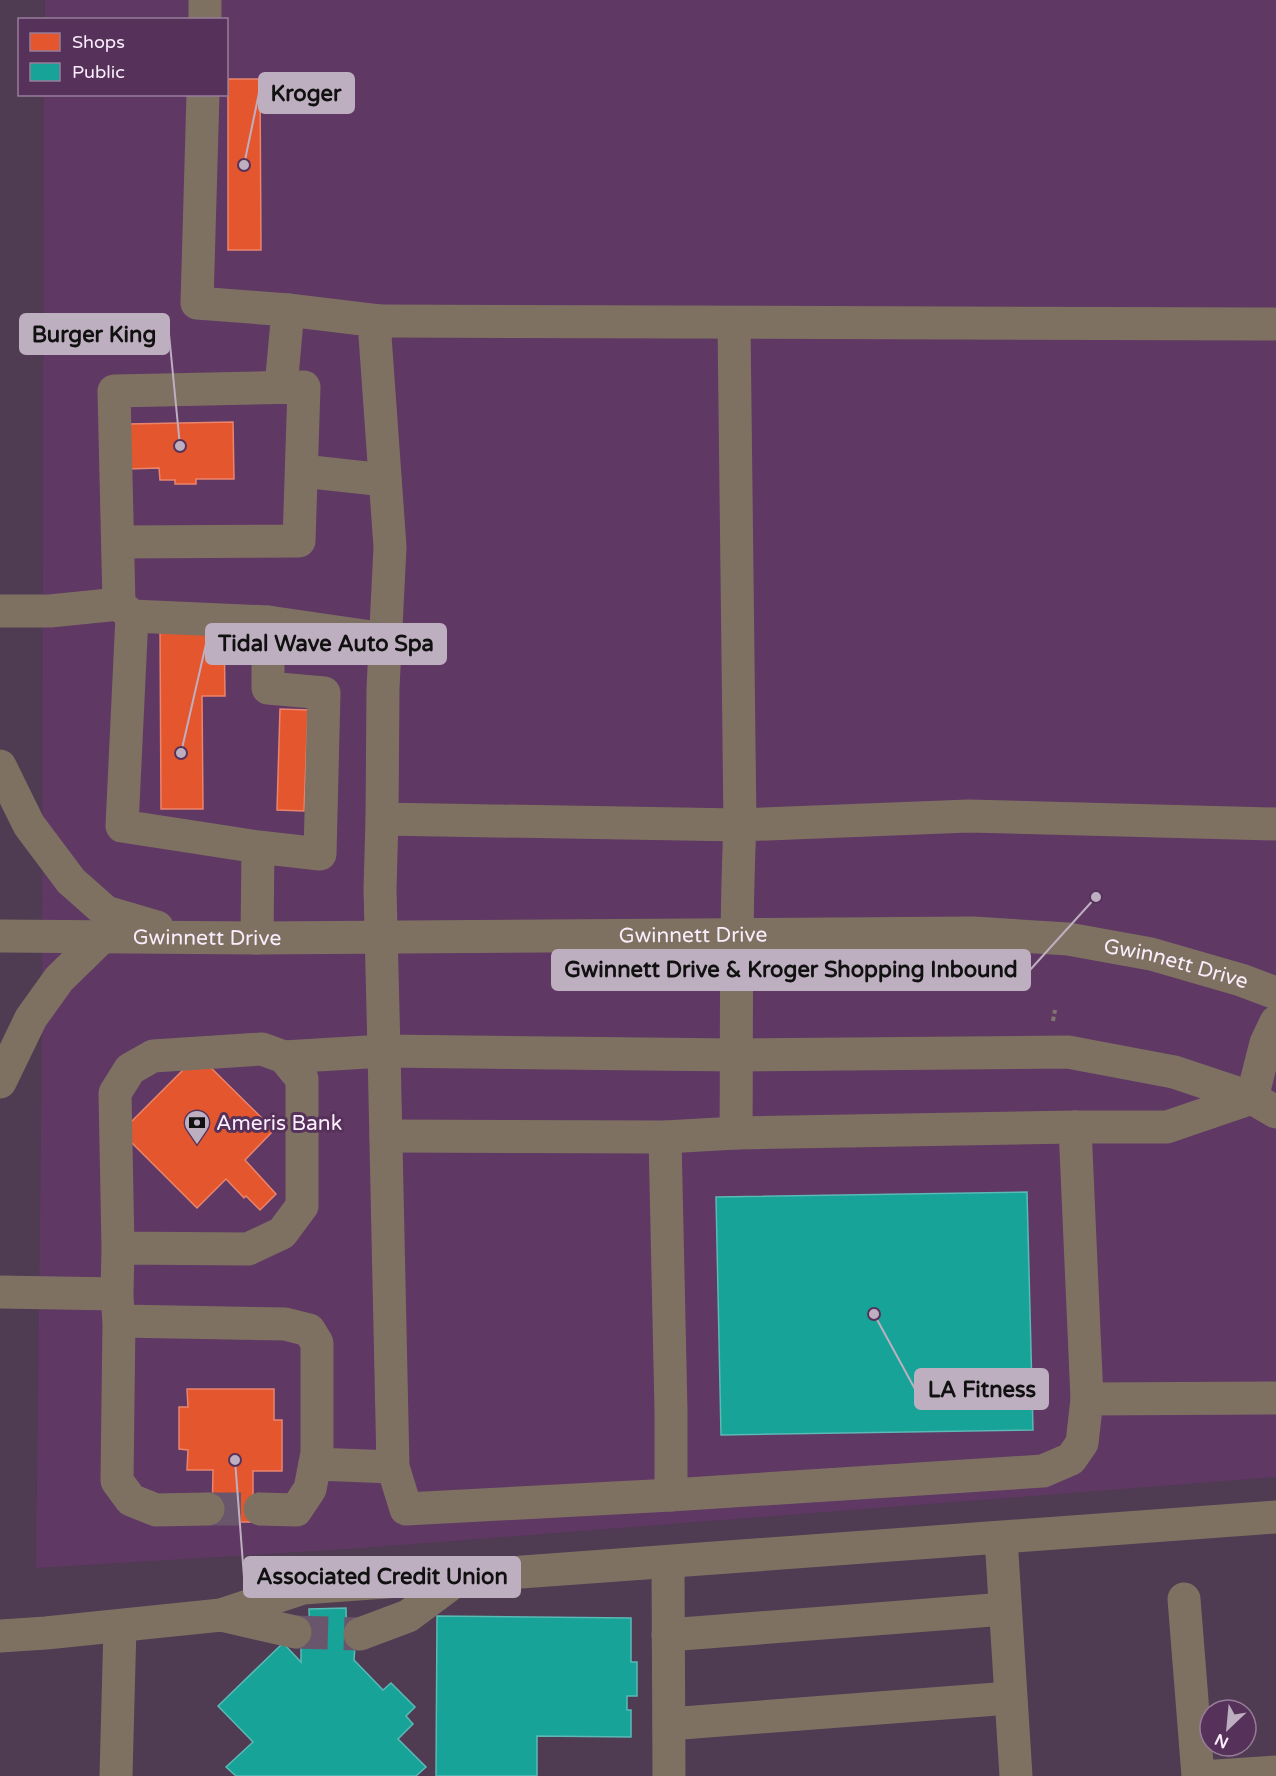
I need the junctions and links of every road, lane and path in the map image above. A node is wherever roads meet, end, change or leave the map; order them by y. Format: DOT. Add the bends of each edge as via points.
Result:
graph roads {
  1 [pos="205,0"];
  2 [pos="205,18"];
  3 [pos="203,96"];
  4 [pos="288,310"];
  5 [pos="379,321"];
  6 [pos="734,323"];
  7 [pos="1276,324"];
  8 [pos="282,387"];
  9 [pos="302,471"];
  10 [pos="385,480"];
  11 [pos="118,542"];
  12 [pos="126,610"];
  13 [pos="0,611"];
  14 [pos="268,622"];
  15 [pos="385,639"];
  16 [pos="0,766"];
  17 [pos="382,819"];
  18 [pos="740,825"];
  19 [pos="1276,825"];
  20 [pos="258,847"];
  21 [pos="0,936"];
  22 [pos="381,936"];
  23 [pos="738,936"];
  24 [pos="101,938"];
  25 [pos="196,938"];
  26 [pos="257,938"];
  27 [pos="1276,993"];
  28 [pos="1276,1022"];
  29 [pos="384,1052"];
  30 [pos="737,1055"];
  31 [pos="284,1057"];
  32 [pos="0,1082"];
  33 [pos="1264,1105"];
  34 [pos="1075,1127"];
  35 [pos="736,1133"];
  36 [pos="386,1136"];
  37 [pos="665,1137"];
  38 [pos="118,1248"];
  39 [pos="0,1292"];
  40 [pos="118,1307"];
  41 [pos="1276,1398"];
  42 [pos="1087,1399"];
  43 [pos="315,1464"];
  44 [pos="393,1467"];
  45 [pos="671,1495"];
  46 [pos="208,1509"];
  47 [pos="260,1509"];
  48 [pos="1276,1517"];
  49 [pos="1001,1538"];
  50 [pos="668,1563"];
  51 [pos="459,1578"];
  52 [pos="1184,1599"];
  53 [pos="1005,1609"];
  54 [pos="221,1615"];
  55 [pos="120,1626"];
  56 [pos="295,1632"];
  57 [pos="360,1634"];
  58 [pos="668,1635"];
  59 [pos="0,1636"];
  60 [pos="1011,1698"];
  61 [pos="669,1724"];
  62 [pos="1276,1772"];
  63 [pos="116,1776"];
  64 [pos="669,1776"];
  65 [pos="1016,1776"];
  66 [pos="1198,1776"];
  67 [pos="1216,1776"];
  1 -- 2 [label="street"];
  3 -- 4 [label="street" via="197,303"];
  4 -- 5 [label="street"];
  4 -- 8 [label="street"];
  5 -- 6 [label="street"];
  5 -- 10 [label="street" via="375,336"];
  6 -- 7 [label="street"];
  6 -- 18 [label="street"];
  8 -- 9 [label="street" via="304,387"];
  8 -- 11 [label="street" via="114,391"];
  9 -- 10 [label="street"];
  9 -- 11 [label="street" via="299,541"];
  10 -- 15 [label="street" via="390,547"];
  11 -- 12 [label="street"];
  12 -- 13 [label="street"];
  12 -- 14 [label="street"];
  12 -- 20 [label="street" via="122,826"];
  14 -- 15 [label="street"];
  14 -- 20 [label="street" via="268,688 324,693 320,854"];
  15 -- 17 [label="street"];
  16 -- 25 [label="street" via="28,825 71,882 106,912"];
  17 -- 18 [label="street"];
  17 -- 22 [label="street"];
  18 -- 19 [label="street" via="969,816"];
  18 -- 23 [label="street"];
  20 -- 26 [label="street"];
  21 -- 24 [label="street, Gwinnett Drive"];
  22 -- 23 [label="street, Gwinnett Drive"];
  22 -- 26 [label="street, Gwinnett Drive"];
  22 -- 29 [label="street"];
  23 -- 27 [label="street, Gwinnett Drive" via="973,933 1068,939 1151,954"];
  23 -- 30 [label="street"];
  24 -- 25 [label="street, Gwinnett Drive"];
  24 -- 32 [label="street" via="59,979 31,1018"];
  25 -- 26 [label="street, Gwinnett Drive"];
  28 -- 33 [label="street" via="1266,1044"];
  29 -- 30 [label="street"];
  29 -- 31 [label="street"];
  29 -- 36 [label="street"];
  30 -- 33 [label="street" via="1068,1052 1174,1072"];
  30 -- 35 [label="street"];
  31 -- 38 [label="street" via="262,1048 153,1056 130,1069 115,1093"];
  31 -- 38 [label="street" via="302,1079 302,1206 282,1233 248,1249"];
  33 -- 34 [label="street" via="1167,1127"];
  34 -- 35 [label="street"];
  34 -- 42 [label="street"];
  35 -- 37 [label="street"];
  36 -- 37 [label="street"];
  36 -- 44 [label="street"];
  37 -- 45 [label="street"];
  38 -- 40 [label="street"];
  39 -- 40 [label="street"];
  40 -- 43 [label="street" via="285,1324 309,1330 317,1343"];
  40 -- 46 [label="street" via="117,1481 131,1500 156,1510"];
  41 -- 42 [label="street"];
  42 -- 45 [label="street" via="1083,1443 1071,1459 1043,1471"];
  43 -- 44 [label="street"];
  43 -- 47 [label="street" via="310,1489 296,1510"];
  44 -- 45 [label="street" via="406,1509"];
  48 -- 49 [label="street"];
  49 -- 50 [label="street"];
  49 -- 53 [label="street"];
  50 -- 51 [label="street"];
  50 -- 58 [label="street"];
  51 -- 54 [label="street" via="303,1588"];
  51 -- 57 [label="street" via="408,1616"];
  52 -- 66 [label="street"];
  53 -- 58 [label="street"];
  53 -- 60 [label="street"];
  54 -- 55 [label="street"];
  54 -- 56 [label="street"];
  55 -- 59 [label="street"];
  55 -- 63 [label="street"];
  58 -- 61 [label="street"];
  60 -- 61 [label="street"];
  60 -- 65 [label="street"];
  61 -- 64 [label="street"];
  62 -- 67 [label="street"];
}
